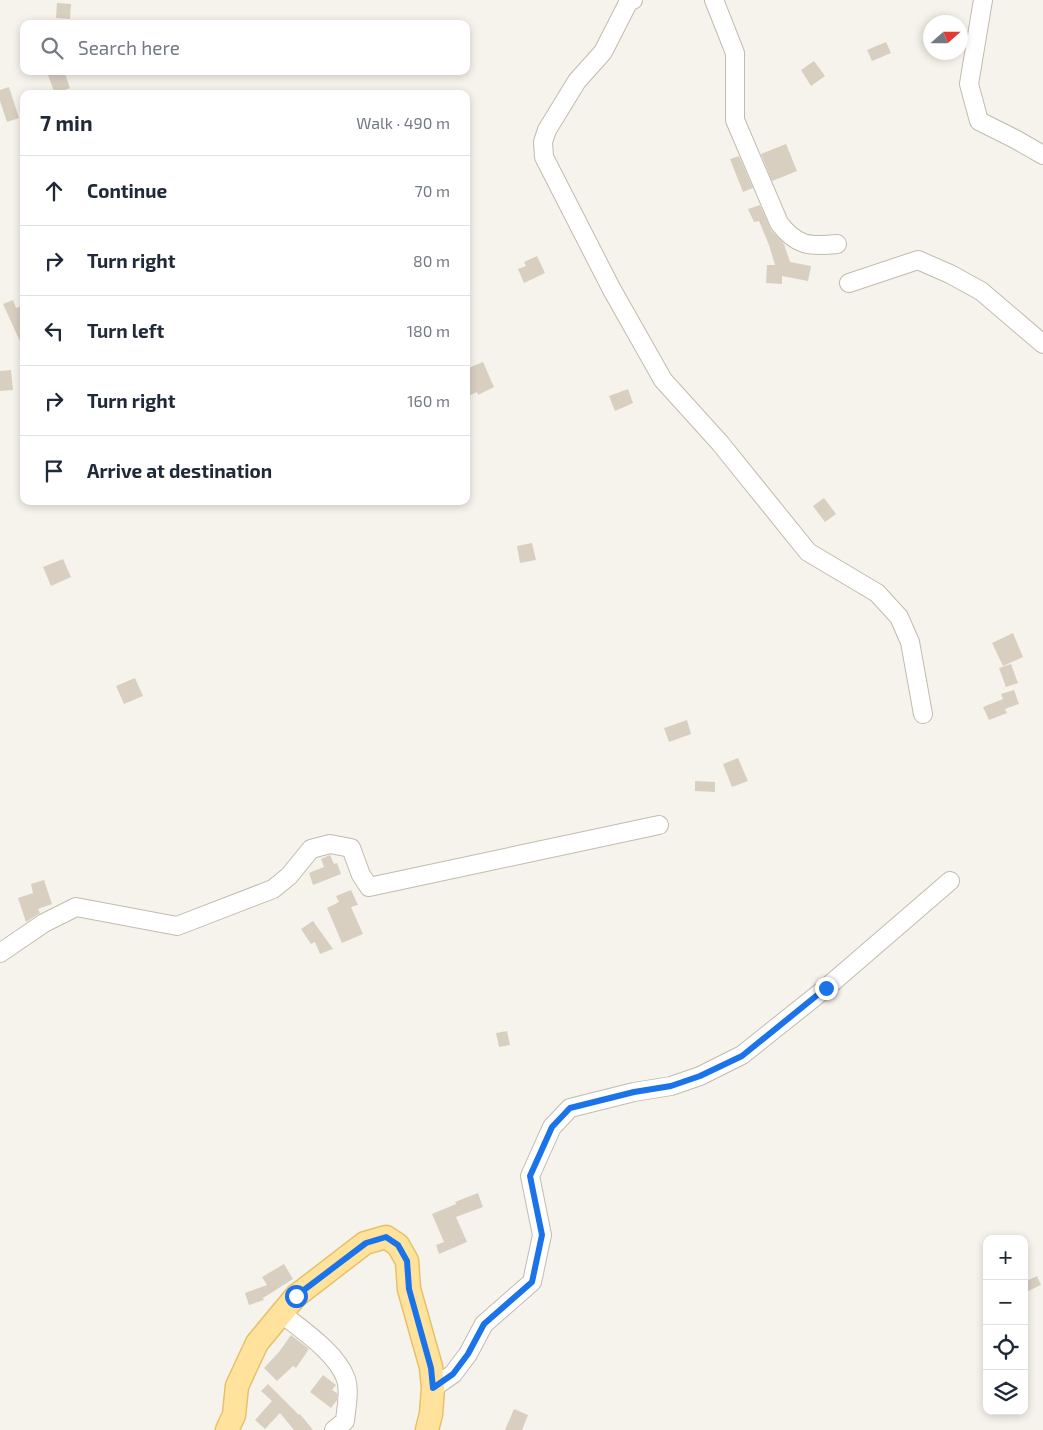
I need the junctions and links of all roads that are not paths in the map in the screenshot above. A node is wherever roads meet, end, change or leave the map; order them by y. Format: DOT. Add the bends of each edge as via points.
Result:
graph roads {
  1 [pos="632,0"];
  2 [pos="714,0"];
  3 [pos="984,0"];
  4 [pos="1043,155"];
  5 [pos="837,244"];
  6 [pos="849,283"];
  7 [pos="1043,344"];
  8 [pos="923,714"];
  9 [pos="659,825"];
  10 [pos="950,881"];
  11 [pos="0,953"];
  12 [pos="281,1313"];
  13 [pos="433,1388"];
  14 [pos="227,1430"];
  15 [pos="334,1430"];
  16 [pos="427,1430"];
  1 -- 8 [label="street" via="603,52 577,81 547,130 543,142 544,157 611,288 663,380 720,443 808,552 876,593 899,617 910,642"];
  2 -- 5 [label="street" via="735,54 735,120 779,223 786,233 800,242 816,246"];
  3 -- 4 [label="street" via="969,84 979,121"];
  6 -- 7 [label="street" via="918,260 981,291"];
  9 -- 11 [label="street" via="369,887 351,848 330,844 311,849 289,876 273,889 177,926 76,907"];
  10 -- 13 [label="street" via="742,1056 671,1086 570,1108 552,1127 530,1176 542,1235 532,1282 484,1324 453,1374"];
  12 -- 13 [label="main road" via="296,1296 366,1243 386,1237 398,1245 407,1261 409,1289 431,1368"];
  12 -- 14 [label="main road" via="257,1343 245,1367 237,1386 234,1415"];
  12 -- 15 [label="street" via="316,1341 338,1365 346,1380 345,1421"];
  13 -- 16 [label="main road"];
}
